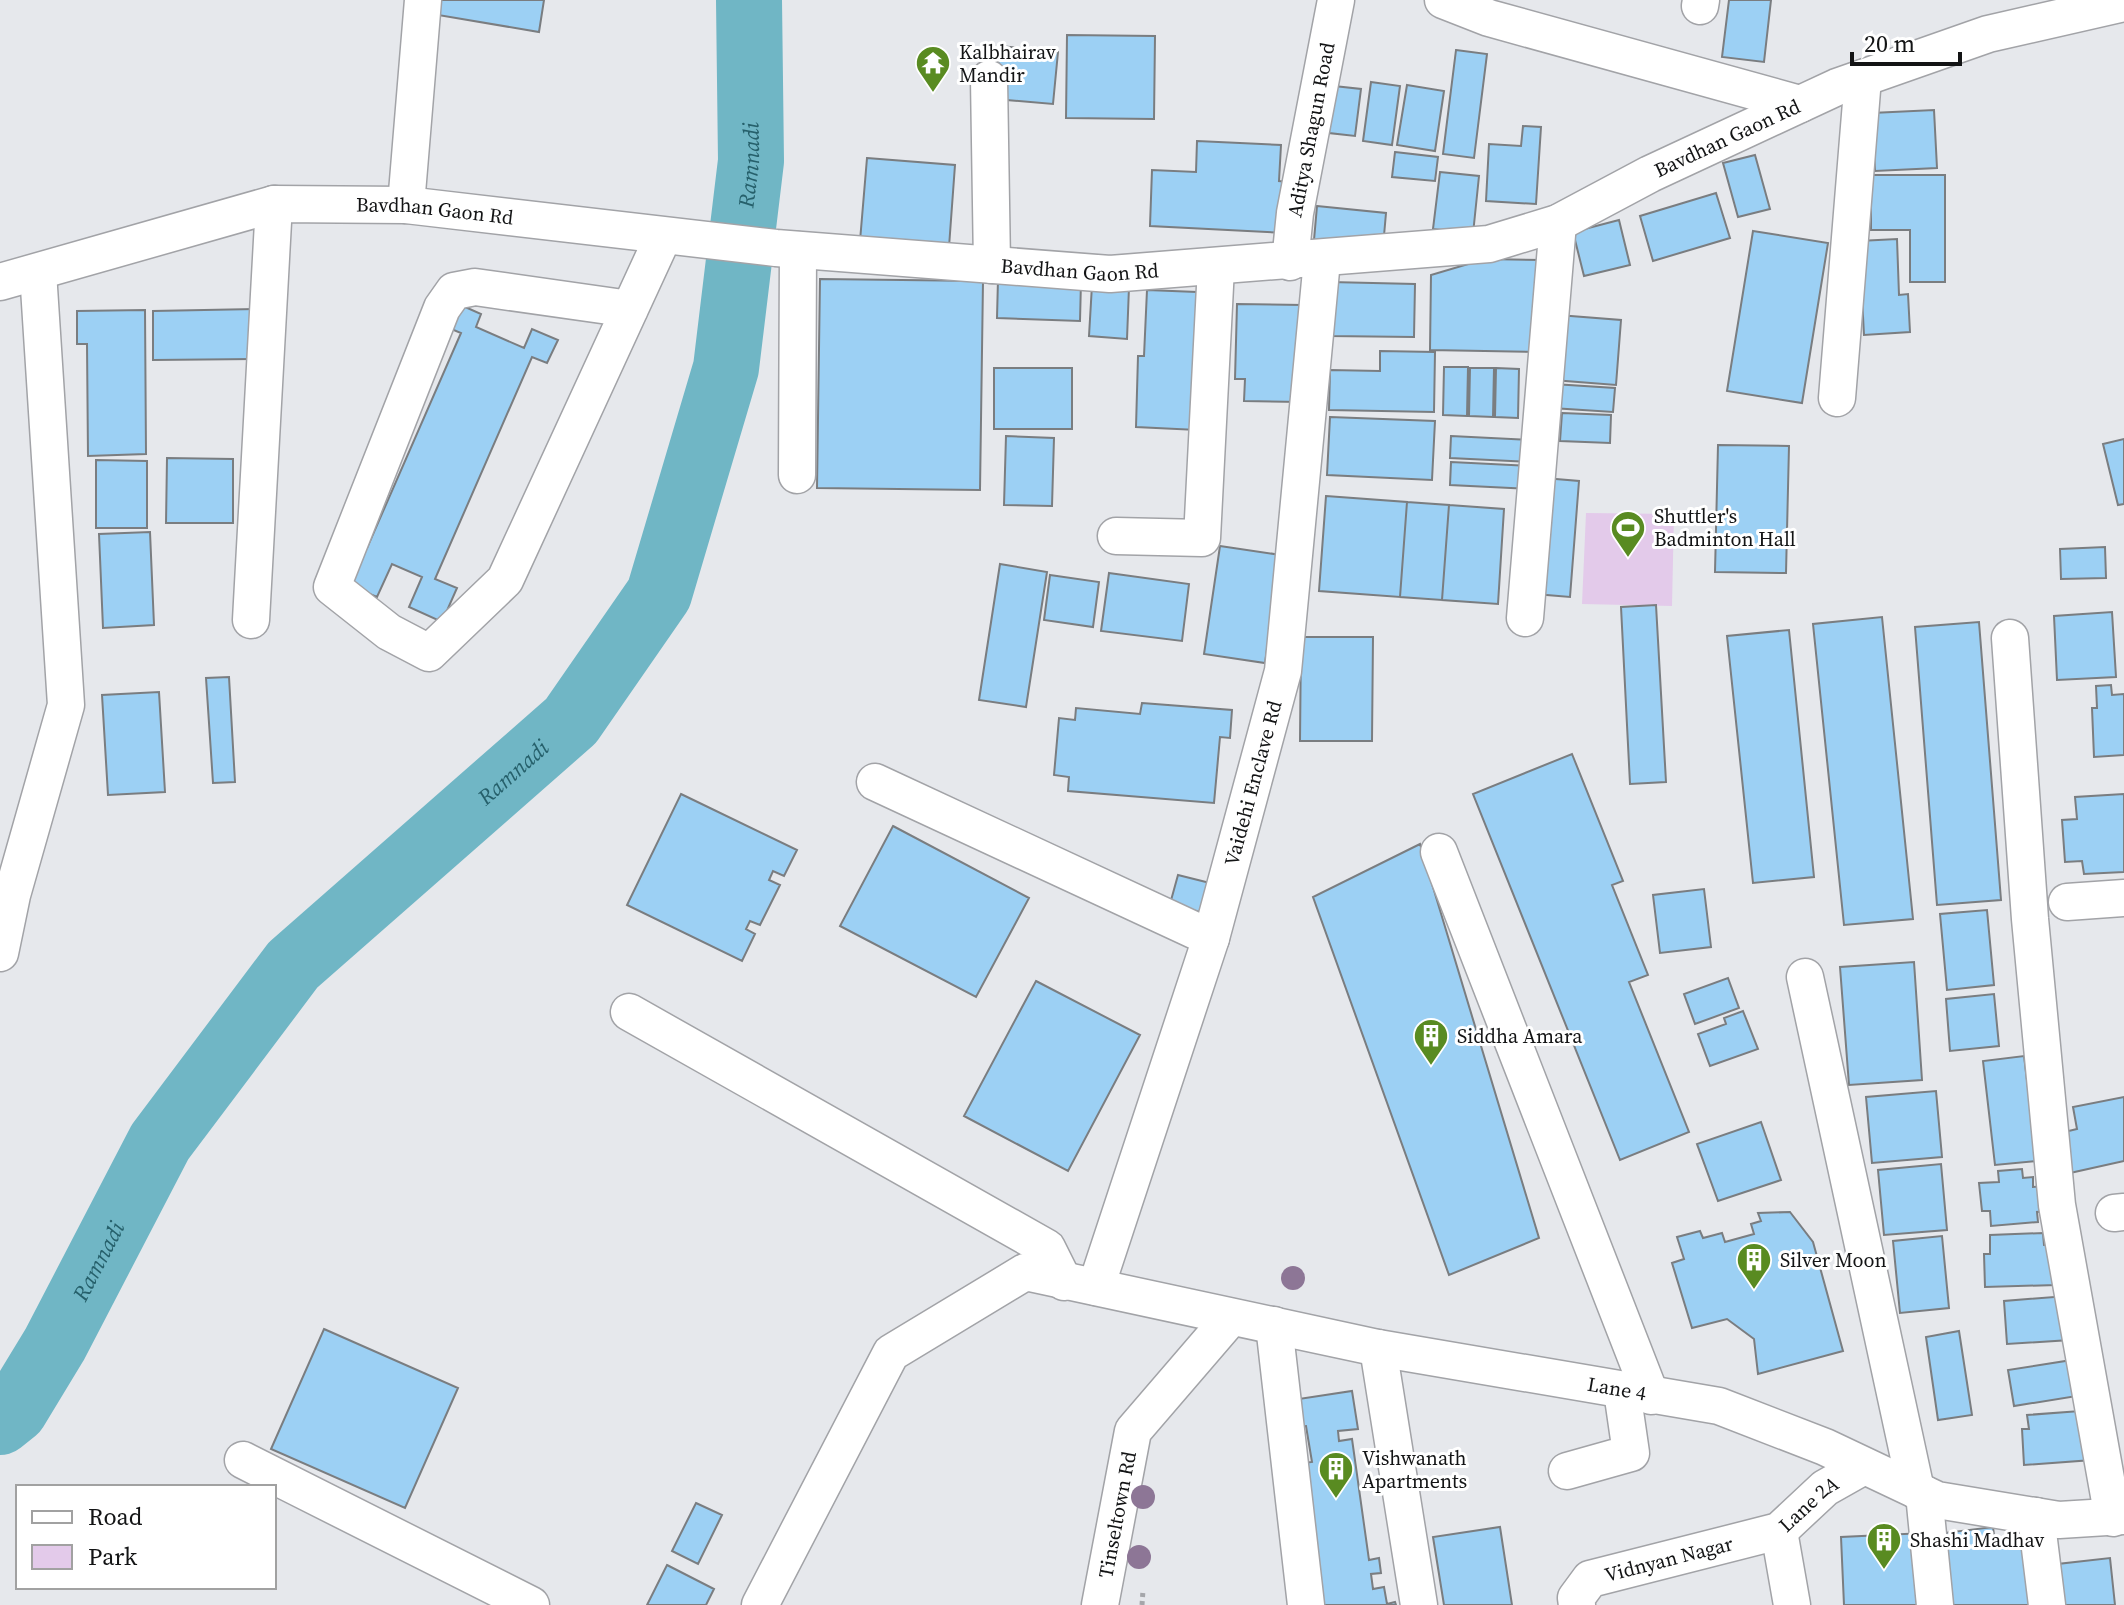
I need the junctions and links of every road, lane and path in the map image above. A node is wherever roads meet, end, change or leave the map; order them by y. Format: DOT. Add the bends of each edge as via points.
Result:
graph roads {
  1 [pos="423,0"];
  2 [pos="1336,0"];
  3 [pos="1443,0"];
  4 [pos="2124,3"];
  5 [pos="1863,78"];
  6 [pos="989,79"];
  7 [pos="1800,104"];
  8 [pos="274,204"];
  9 [pos="406,205"];
  10 [pos="1558,223"];
  11 [pos="674,238"];
  12 [pos="787,249"];
  13 [pos="1306,261"];
  14 [pos="992,265"];
  15 [pos="1216,267"];
  16 [pos="38,272"];
  17 [pos="0,282"];
  18 [pos="630,309"];
  19 [pos="1837,398"];
  20 [pos="797,475"];
  21 [pos="1116,536"];
  22 [pos="1525,618"];
  23 [pos="251,620"];
  24 [pos="2010,638"];
  25 [pos="875,782"];
  26 [pos="1439,852"];
  27 [pos="2124,898"];
  28 [pos="2067,902"];
  29 [pos="1211,938"];
  30 [pos="0,953"];
  31 [pos="1805,977"];
  32 [pos="629,1012"];
  33 [pos="1080,1284"];
  34 [pos="1231,1317"];
  35 [pos="1274,1325"];
  36 [pos="1378,1348"];
  37 [pos="1637,1393"];
  38 [pos="243,1460"];
  39 [pos="1864,1466"];
  40 [pos="1567,1471"];
  41 [pos="1920,1492"];
  42 [pos="2036,1516"];
  43 [pos="2118,1517"];
  44 [pos="1779,1531"];
  45 [pos="531,1605"];
  46 [pos="760,1605"];
  47 [pos="1100,1605"];
  48 [pos="1306,1605"];
  49 [pos="1419,1605"];
  50 [pos="1577,1605"];
  51 [pos="1792,1605"];
  52 [pos="1935,1605"];
  53 [pos="2047,1605"];
  1 -- 9 [label="street"];
  2 -- 13 [label="street, Aditya Shagun Road" via="1295,213"];
  3 -- 7 [label="street" via="1489,18"];
  4 -- 5 [label="street, Bavdhan Gaon Rd" via="1988,34"];
  5 -- 7 [label="street, Bavdhan Gaon Rd"];
  5 -- 19 [label="street"];
  6 -- 14 [label="street"];
  7 -- 10 [label="street, Bavdhan Gaon Rd"];
  8 -- 9 [label="street, Bavdhan Gaon Rd"];
  8 -- 16 [label="street, Bavdhan Gaon Rd"];
  8 -- 23 [label="street"];
  9 -- 11 [label="street, Bavdhan Gaon Rd"];
  10 -- 13 [label="street, Bavdhan Gaon Rd" via="1489,244"];
  10 -- 22 [label="street"];
  11 -- 12 [label="street, Bavdhan Gaon Rd"];
  11 -- 18 [label="street"];
  12 -- 14 [label="street, Bavdhan Gaon Rd"];
  12 -- 20 [label="street"];
  13 -- 15 [label="street, Bavdhan Gaon Rd"];
  13 -- 29 [label="street, Vaidehi Enclave Rd" via="1283,671"];
  14 -- 15 [label="street, Bavdhan Gaon Rd" via="1110,274"];
  15 -- 21 [label="street" via="1202,538"];
  16 -- 17 [label="street, Bavdhan Gaon Rd"];
  16 -- 30 [label="street" via="66,705"];
  18 -- 18 [label="street" via="505,580 429,653 389,632 332,587 442,308 454,291 475,287"];
  24 -- 43 [label="street" via="2057,1205"];
  25 -- 29 [label="street"];
  26 -- 37 [label="street"];
  27 -- 28 [label="street"];
  29 -- 33 [label="street, Vaidehi Enclave Rd"];
  31 -- 41 [label="street"];
  32 -- 33 [label="street" via="1047,1248"];
  33 -- 34 [label="street, Lane 4"];
  33 -- 46 [label="street, Lane 4" via="1025,1272 891,1353"];
  34 -- 35 [label="street, Lane 4"];
  34 -- 47 [label="street, Tinseltown Rd" via="1133,1431"];
  35 -- 36 [label="street, Lane 4"];
  35 -- 48 [label="street"];
  36 -- 37 [label="street, Lane 4"];
  36 -- 49 [label="street"];
  37 -- 39 [label="street, Lane 4" via="1719,1406"];
  37 -- 40 [label="street" via="1631,1453"];
  38 -- 45 [label="street"];
  39 -- 41 [label="street, Lane 4"];
  39 -- 44 [label="street, Lane 2A" via="1825,1488"];
  41 -- 42 [label="street, Lane 4" via="1937,1500"];
  41 -- 52 [label="street"];
  42 -- 43 [label="street, Lane 4"];
  42 -- 53 [label="street"];
  44 -- 50 [label="street, Vidnyan Nagar" via="1590,1579 1576,1598"];
  44 -- 51 [label="street, Lane 2A"];
}
